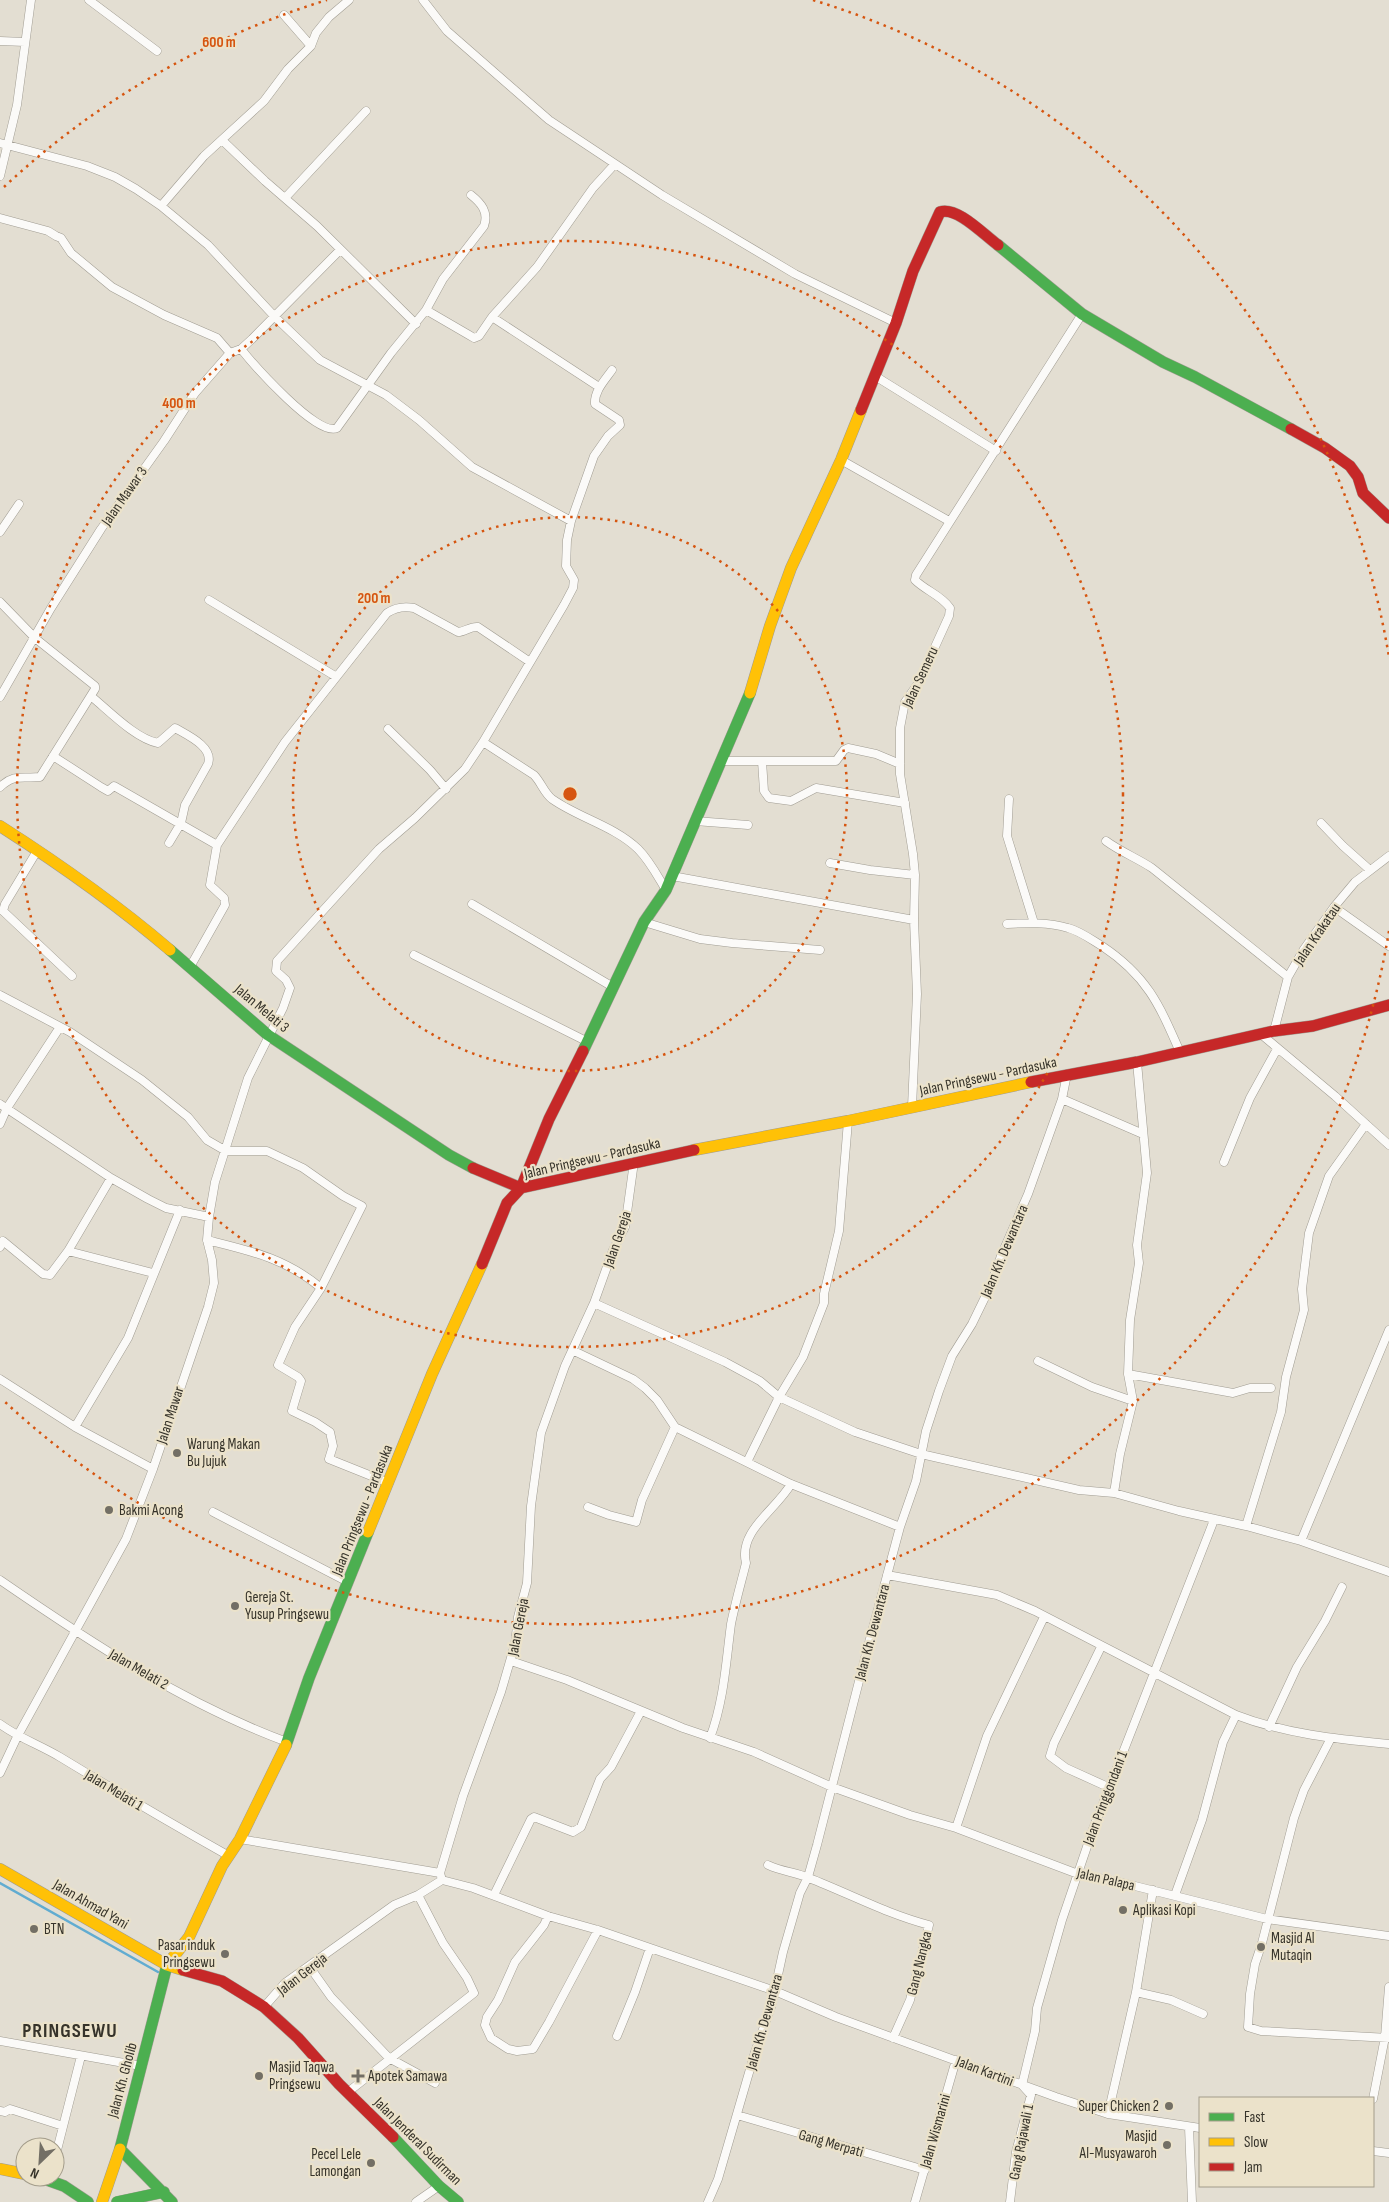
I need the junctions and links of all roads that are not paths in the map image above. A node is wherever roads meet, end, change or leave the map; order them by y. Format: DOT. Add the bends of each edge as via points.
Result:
graph roads {
  1 [pos="32,0"];
  2 [pos="89,0"];
  3 [pos="349,0"];
  4 [pos="423,0"];
  5 [pos="284,15"];
  6 [pos="0,41"];
  7 [pos="24,42"];
  8 [pos="311,46"];
  9 [pos="157,51"];
  10 [pos="366,111"];
  11 [pos="222,140"];
  12 [pos="3,144"];
  13 [pos="614,165"];
  14 [pos="0,176"];
  15 [pos="471,194"];
  16 [pos="285,198"];
  17 [pos="161,206"];
  18 [pos="0,218"];
  19 [pos="340,250"];
  20 [pos="426,310"];
  21 [pos="1082,314"];
  22 [pos="275,317"];
  23 [pos="492,317"];
  24 [pos="896,323"];
  25 [pos="416,324"];
  26 [pos="241,349"];
  27 [pos="230,353"];
  28 [pos="612,370"];
  29 [pos="876,376"];
  30 [pos="369,386"];
  31 [pos="599,387"];
  32 [pos="996,451"];
  33 [pos="841,460"];
  34 [pos="19,504"];
  35 [pos="1389,518"];
  36 [pos="570,521"];
  37 [pos="949,521"];
  38 [pos="0,532"];
  39 [pos="209,600"];
  40 [pos="0,602"];
  41 [pos="35,638"];
  42 [pos="530,662"];
  43 [pos="335,676"];
  44 [pos="0,697"];
  45 [pos="92,697"];
  46 [pos="388,729"];
  47 [pos="483,742"];
  48 [pos="53,756"];
  49 [pos="721,761"];
  50 [pos="762,761"];
  51 [pos="900,764"];
  52 [pos="0,787"];
  53 [pos="446,789"];
  54 [pos="1009,799"];
  55 [pos="905,803"];
  56 [pos="695,821"];
  57 [pos="181,823"];
  58 [pos="1321,823"];
  59 [pos="748,824"];
  60 [pos="0,826"];
  61 [pos="1106,841"];
  62 [pos="169,843"];
  63 [pos="217,845"];
  64 [pos="37,851"];
  65 [pos="1389,856"];
  66 [pos="830,863"];
  67 [pos="1370,870"];
  68 [pos="915,875"];
  69 [pos="672,876"];
  70 [pos="666,890"];
  71 [pos="472,904"];
  72 [pos="1334,907"];
  73 [pos="914,920"];
  74 [pos="644,922"];
  75 [pos="1034,923"];
  76 [pos="1007,924"];
  77 [pos="1389,946"];
  78 [pos="820,950"];
  79 [pos="414,955"];
  80 [pos="190,967"];
  81 [pos="72,976"];
  82 [pos="1288,976"];
  83 [pos="613,988"];
  84 [pos="0,994"];
  85 [pos="1389,1005"];
  86 [pos="60,1027"];
  87 [pos="1274,1031"];
  88 [pos="268,1035"];
  89 [pos="1262,1035"];
  90 [pos="588,1042"];
  91 [pos="1277,1049"];
  92 [pos="1180,1052"];
  93 [pos="1138,1062"];
  94 [pos="1067,1074"];
  95 [pos="1062,1099"];
  96 [pos="3,1106"];
  97 [pos="912,1107"];
  98 [pos="848,1121"];
  99 [pos="0,1124"];
  100 [pos="1366,1124"];
  101 [pos="1143,1134"];
  102 [pos="1389,1145"];
  103 [pos="226,1151"];
  104 [pos="634,1162"];
  105 [pos="1224,1162"];
  106 [pos="112,1178"];
  107 [pos="521,1188"];
  108 [pos="180,1210"];
  109 [pos="209,1217"];
  110 [pos="207,1240"];
  111 [pos="0,1247"];
  112 [pos="68,1251"];
  113 [pos="153,1273"];
  114 [pos="321,1288"];
  115 [pos="594,1303"];
  116 [pos="1389,1330"];
  117 [pos="574,1351"];
  118 [pos="1038,1361"];
  119 [pos="1128,1374"];
  120 [pos="0,1379"];
  121 [pos="1271,1388"];
  122 [pos="779,1397"];
  123 [pos="1133,1401"];
  124 [pos="75,1427"];
  125 [pos="675,1427"];
  126 [pos="921,1454"];
  127 [pos="748,1462"];
  128 [pos="153,1469"];
  129 [pos="389,1482"];
  130 [pos="791,1484"];
  131 [pos="1114,1493"];
  132 [pos="588,1507"];
  133 [pos="212,1512"];
  134 [pos="1214,1520"];
  135 [pos="1246,1526"];
  136 [pos="900,1527"];
  137 [pos="1301,1541"];
  138 [pos="1389,1572"];
  139 [pos="887,1575"];
  140 [pos="0,1580"];
  141 [pos="348,1582"];
  142 [pos="1342,1587"];
  143 [pos="1044,1617"];
  144 [pos="77,1631"];
  145 [pos="1101,1647"];
  146 [pos="511,1661"];
  147 [pos="1155,1675"];
  148 [pos="641,1711"];
  149 [pos="1236,1715"];
  150 [pos="0,1724"];
  151 [pos="1269,1727"];
  152 [pos="18,1737"];
  153 [pos="710,1738"];
  154 [pos="1332,1738"];
  155 [pos="287,1742"];
  156 [pos="1389,1744"];
  157 [pos="0,1773"];
  158 [pos="1108,1786"];
  159 [pos="832,1787"];
  160 [pos="956,1828"];
  161 [pos="240,1839"];
  162 [pos="229,1856"];
  163 [pos="768,1865"];
  164 [pos="0,1869"];
  165 [pos="1078,1874"];
  166 [pos="441,1876"];
  167 [pos="808,1877"];
  168 [pos="1153,1890"];
  169 [pos="418,1895"];
  170 [pos="494,1895"];
  171 [pos="1175,1895"];
  172 [pos="548,1916"];
  173 [pos="1267,1919"];
  174 [pos="598,1930"];
  175 [pos="1389,1936"];
  176 [pos="650,1948"];
  177 [pos="167,1965"];
  178 [pos="309,1966"];
  179 [pos="1389,1987"];
  180 [pos="775,1992"];
  181 [pos="1136,1992"];
  182 [pos="264,2006"];
  183 [pos="1203,2014"];
  184 [pos="617,2036"];
  185 [pos="1387,2037"];
  186 [pos="893,2038"];
  187 [pos="0,2041"];
  188 [pos="81,2056"];
  189 [pos="389,2058"];
  190 [pos="956,2060"];
  191 [pos="141,2066"];
  192 [pos="435,2083"];
  193 [pos="1022,2085"];
  194 [pos="348,2092"];
  195 [pos="1373,2097"];
  196 [pos="0,2111"];
  197 [pos="1108,2114"];
  198 [pos="737,2115"];
  199 [pos="62,2126"];
  200 [pos="1189,2127"];
  201 [pos="1199,2128"];
  202 [pos="60,2137"];
  203 [pos="120,2149"];
  204 [pos="1374,2150"];
  205 [pos="1389,2152"];
  206 [pos="0,2168"];
  207 [pos="925,2170"];
  208 [pos="15,2172"];
  209 [pos="439,2186"];
  210 [pos="65,2187"];
  211 [pos="164,2192"];
  212 [pos="88,2202"];
  213 [pos="102,2202"];
  214 [pos="118,2202"];
  215 [pos="172,2202"];
  216 [pos="416,2202"];
  217 [pos="458,2202"];
  218 [pos="708,2202"];
  219 [pos="915,2202"];
  220 [pos="1010,2202"];
  221 [pos="1192,2202"];
  1 -- 7 [label="street"];
  2 -- 9 [label="street"];
  3 -- 8 [label="street" via="329,17 316,33"];
  4 -- 13 [label="street" via="447,31 549,120"];
  5 -- 8 [label="street"];
  6 -- 7 [label="street"];
  7 -- 12 [label="street" via="17,105"];
  8 -- 11 [label="street" via="288,69 264,101"];
  10 -- 16 [label="street"];
  11 -- 16 [label="street"];
  11 -- 17 [label="street"];
  12 -- 14 [label="street"];
  12 -- 17 [label="street" via="87,166 115,177"];
  13 -- 23 [label="street" via="593,188 552,249"];
  13 -- 24 [label="street" via="794,274"];
  15 -- 20 [label="street" via="482,203 487,216 484,226 443,280"];
  16 -- 19 [label="street"];
  17 -- 22 [label="street" via="208,245"];
  18 -- 27 [label="street" via="48,231 61,238 71,253 112,287 164,316 217,338"];
  19 -- 22 [label="street, Jalan Mawar 3"];
  19 -- 25 [label="street"];
  20 -- 23 [label="street" via="474,338"];
  20 -- 25 [label="street"];
  21 -- 24 [label="main road" via="956,213 946,210 940,212 913,271"];
  21 -- 32 [label="street, Jalan Semeru"];
  21 -- 35 [label="main road" via="1163,362 1325,448 1355,470 1363,493"];
  22 -- 26 [label="street, Jalan Mawar 3"];
  22 -- 30 [label="street" via="320,360"];
  23 -- 31 [label="street"];
  24 -- 29 [label="main road"];
  25 -- 30 [label="street"];
  26 -- 27 [label="street, Jalan Mawar 3"];
  26 -- 30 [label="street" via="300,411 328,429 337,428"];
  27 -- 41 [label="street, Jalan Mawar 3" via="195,393 113,512"];
  28 -- 31 [label="street"];
  29 -- 32 [label="street"];
  29 -- 33 [label="main road"];
  30 -- 36 [label="street" via="419,420 472,467"];
  31 -- 36 [label="street" via="595,404 619,420 620,425 594,456"];
  32 -- 37 [label="street, Jalan Semeru"];
  33 -- 37 [label="street"];
  33 -- 49 [label="main road" via="791,568 747,703"];
  34 -- 38 [label="street"];
  36 -- 42 [label="street" via="566,566 574,580 573,588"];
  37 -- 51 [label="street, Jalan Semeru" via="916,575 915,580 920,585 945,600 950,608 919,682 905,702 900,728"];
  39 -- 43 [label="street"];
  40 -- 41 [label="street"];
  41 -- 44 [label="street, Jalan Mawar 3"];
  41 -- 45 [label="street" via="95,686"];
  42 -- 43 [label="street" via="483,629 472,627 458,632 414,608 395,608 387,613"];
  42 -- 47 [label="street"];
  43 -- 63 [label="street" via="285,742"];
  45 -- 48 [label="street"];
  45 -- 57 [label="street" via="152,741 158,742 175,728 209,753 208,764 185,805"];
  46 -- 53 [label="street"];
  47 -- 53 [label="street" via="465,769"];
  47 -- 70 [label="street" via="534,775 551,798 637,848"];
  48 -- 52 [label="street" via="40,777 22,776 8,780"];
  48 -- 57 [label="street" via="108,791 114,786"];
  49 -- 50 [label="street"];
  49 -- 56 [label="main road"];
  50 -- 51 [label="street" via="836,761 848,748"];
  50 -- 55 [label="street" via="764,791 769,798 791,801 816,788"];
  51 -- 55 [label="street, Jalan Semeru"];
  53 -- 88 [label="street, Jalan Mawar" via="379,849 277,961 276,971 290,988"];
  54 -- 75 [label="street" via="1007,836"];
  55 -- 68 [label="street, Jalan Semeru"];
  56 -- 59 [label="street"];
  56 -- 69 [label="main road"];
  57 -- 62 [label="street"];
  57 -- 63 [label="street"];
  58 -- 67 [label="street"];
  60 -- 64 [label="main road, Jalan Melati 3"];
  61 -- 82 [label="street" via="1152,868"];
  63 -- 80 [label="street" via="210,886 224,898 225,905"];
  64 -- 80 [label="main road, Jalan Melati 3" via="94,889"];
  64 -- 81 [label="street" via="2,912"];
  65 -- 67 [label="street, Jalan Krakatau"];
  66 -- 68 [label="street"];
  67 -- 72 [label="street, Jalan Krakatau"];
  68 -- 73 [label="street, Jalan Semeru"];
  69 -- 70 [label="main road"];
  69 -- 73 [label="street"];
  70 -- 74 [label="main road"];
  71 -- 83 [label="street"];
  72 -- 77 [label="street"];
  72 -- 82 [label="street, Jalan Krakatau"];
  73 -- 97 [label="street, Jalan Semeru" via="918,994"];
  74 -- 78 [label="street" via="700,938"];
  74 -- 83 [label="main road"];
  75 -- 76 [label="street"];
  75 -- 92 [label="street" via="1069,928 1118,957 1145,982 1161,1008"];
  79 -- 90 [label="street"];
  80 -- 88 [label="main road, Jalan Melati 3"];
  82 -- 87 [label="street, Jalan Krakatau"];
  83 -- 90 [label="main road"];
  84 -- 86 [label="street"];
  85 -- 87 [label="main road, Jalan Pringsewu - Pardasuka" via="1313,1026"];
  86 -- 96 [label="street"];
  86 -- 103 [label="street" via="142,1080 188,1118 207,1140"];
  87 -- 89 [label="main road, Jalan Pringsewu - Pardasuka"];
  88 -- 103 [label="street, Jalan Mawar" via="248,1078"];
  88 -- 107 [label="main road, Jalan Melati 3" via="450,1155 487,1175"];
  89 -- 91 [label="street"];
  89 -- 92 [label="main road, Jalan Pringsewu - Pardasuka"];
  90 -- 107 [label="main road" via="549,1119"];
  91 -- 100 [label="street"];
  91 -- 105 [label="street" via="1250,1098"];
  92 -- 93 [label="main road, Jalan Pringsewu - Pardasuka"];
  93 -- 94 [label="main road, Jalan Pringsewu - Pardasuka"];
  93 -- 101 [label="street"];
  94 -- 95 [label="street, Jalan Kh. Dewantara"];
  94 -- 97 [label="main road, Jalan Pringsewu - Pardasuka"];
  95 -- 101 [label="street"];
  95 -- 126 [label="street, Jalan Kh. Dewantara" via="990,1287 945,1372"];
  96 -- 99 [label="street"];
  96 -- 106 [label="street"];
  97 -- 98 [label="main road, Jalan Pringsewu - Pardasuka"];
  98 -- 104 [label="main road, Jalan Pringsewu - Pardasuka"];
  98 -- 122 [label="street" via="839,1231 824,1303 803,1358"];
  100 -- 102 [label="street"];
  100 -- 135 [label="street" via="1329,1176 1309,1232 1302,1290 1304,1310 1286,1377 1281,1412"];
  101 -- 119 [label="street" via="1147,1172 1137,1245 1139,1263 1130,1320"];
  103 -- 109 [label="street, Jalan Mawar" via="215,1182"];
  103 -- 114 [label="street" via="267,1151 303,1168 362,1206"];
  104 -- 107 [label="main road, Jalan Pringsewu - Pardasuka"];
  104 -- 115 [label="street, Jalan Gereja" via="625,1227"];
  106 -- 108 [label="street" via="166,1208"];
  106 -- 112 [label="street"];
  107 -- 129 [label="main road, Jalan Pringsewu - Pardasuka" via="507,1203"];
  108 -- 109 [label="street"];
  108 -- 113 [label="street"];
  109 -- 110 [label="street, Jalan Mawar"];
  110 -- 114 [label="street" via="278,1260"];
  110 -- 128 [label="street, Jalan Mawar" via="214,1283"];
  111 -- 112 [label="street" via="3,1241 43,1274 50,1276"];
  112 -- 113 [label="street"];
  113 -- 124 [label="street" via="128,1338"];
  114 -- 129 [label="street" via="295,1327 278,1365 301,1381 292,1411 330,1432 333,1446 329,1459"];
  115 -- 117 [label="street, Jalan Gereja"];
  115 -- 122 [label="street" via="726,1362 760,1381"];
  116 -- 137 [label="street"];
  117 -- 125 [label="street" via="645,1388"];
  117 -- 146 [label="street, Jalan Gereja" via="565,1366 541,1432 531,1506 527,1583"];
  118 -- 123 [label="street" via="1092,1387"];
  119 -- 121 [label="street" via="1233,1393 1250,1388"];
  119 -- 123 [label="street"];
  120 -- 124 [label="street"];
  122 -- 126 [label="street" via="855,1432"];
  122 -- 127 [label="street"];
  123 -- 131 [label="street"];
  124 -- 128 [label="street"];
  125 -- 127 [label="street"];
  125 -- 132 [label="street" via="642,1500 636,1522"];
  126 -- 131 [label="street" via="1079,1490"];
  126 -- 136 [label="street, Jalan Kh. Dewantara"];
  127 -- 130 [label="street"];
  128 -- 144 [label="street, Jalan Mawar" via="126,1539"];
  129 -- 141 [label="main road, Jalan Pringsewu - Pardasuka"];
  130 -- 136 [label="street"];
  130 -- 153 [label="street" via="778,1503 760,1519 746,1543 746,1563 731,1623 724,1689"];
  131 -- 134 [label="street"];
  133 -- 141 [label="street"];
  134 -- 135 [label="street"];
  134 -- 147 [label="street, Jalan Pringgondani 1"];
  135 -- 137 [label="street"];
  136 -- 139 [label="street, Jalan Kh. Dewantara"];
  137 -- 138 [label="street"];
  139 -- 143 [label="street" via="997,1596"];
  139 -- 159 [label="street, Jalan Kh. Dewantara"];
  140 -- 144 [label="street, Jalan Melati 2"];
  141 -- 155 [label="main road, Jalan Pringsewu - Pardasuka"];
  142 -- 151 [label="street"];
  143 -- 145 [label="street"];
  143 -- 160 [label="street" via="987,1736"];
  144 -- 152 [label="street, Jalan Mawar"];
  144 -- 155 [label="street, Jalan Melati 2" via="207,1708"];
  145 -- 147 [label="street"];
  145 -- 158 [label="street" via="1050,1756 1066,1768"];
  146 -- 148 [label="street, Jalan Palapa"];
  146 -- 166 [label="street, Jalan Gereja" via="463,1796"];
  147 -- 149 [label="street"];
  147 -- 158 [label="street, Jalan Pringgondani 1"];
  148 -- 153 [label="street, Jalan Palapa"];
  148 -- 170 [label="street" via="611,1767 600,1779 581,1827 573,1832 531,1818"];
  149 -- 151 [label="street"];
  149 -- 171 [label="street" via="1216,1760 1202,1820"];
  150 -- 152 [label="street, Jalan Melati 1"];
  151 -- 154 [label="street"];
  152 -- 157 [label="street, Jalan Mawar"];
  152 -- 162 [label="street, Jalan Melati 1" via="57,1755"];
  153 -- 159 [label="street, Jalan Palapa" via="754,1752"];
  154 -- 156 [label="street"];
  154 -- 173 [label="street" via="1304,1790"];
  155 -- 161 [label="main road, Jalan Pringsewu - Pardasuka"];
  158 -- 165 [label="street, Jalan Pringgondani 1"];
  159 -- 160 [label="street, Jalan Palapa"];
  159 -- 167 [label="street, Jalan Kh. Dewantara"];
  160 -- 165 [label="street, Jalan Palapa"];
  161 -- 162 [label="main road, Jalan Pringsewu - Pardasuka"];
  161 -- 166 [label="street, Jalan Kartini"];
  162 -- 177 [label="main road, Jalan Pringsewu - Pardasuka" via="189,1937"];
  163 -- 167 [label="street"];
  164 -- 177 [label="main road, Jalan Ahmad Yani"];
  165 -- 168 [label="street, Jalan Palapa"];
  165 -- 193 [label="street, Jalan Pringgondani 1" via="1037,2008"];
  166 -- 169 [label="street, Jalan Gereja"];
  166 -- 170 [label="street, Jalan Kartini"];
  167 -- 180 [label="street, Jalan Kh. Dewantara" via="800,1893 783,1952"];
  167 -- 186 [label="street, Gang Nangka" via="872,1906 929,1925 910,2000"];
  168 -- 171 [label="street, Jalan Palapa"];
  168 -- 181 [label="street"];
  169 -- 178 [label="street, Jalan Gereja" via="394,1905"];
  169 -- 189 [label="street" via="474,1993"];
  170 -- 172 [label="street, Jalan Kartini"];
  171 -- 173 [label="street, Jalan Palapa"];
  172 -- 174 [label="street, Jalan Kartini"];
  172 -- 174 [label="street" via="515,1962 485,2025 491,2038 508,2049 533,2048"];
  173 -- 175 [label="street, Jalan Palapa"];
  173 -- 185 [label="street" via="1255,1964 1248,2027 1261,2031"];
  174 -- 176 [label="street, Jalan Kartini"];
  176 -- 180 [label="street, Jalan Kartini"];
  176 -- 184 [label="street"];
  177 -- 182 [label="main road, Jalan Jenderal Sudirman" via="222,1981"];
  177 -- 191 [label="main road, Jalan Kh. Gholib"];
  178 -- 182 [label="street, Jalan Gereja"];
  178 -- 189 [label="street" via="331,1997"];
  179 -- 185 [label="street"];
  180 -- 186 [label="street, Jalan Kartini"];
  180 -- 198 [label="street, Jalan Kh. Dewantara"];
  181 -- 183 [label="street" via="1171,2000"];
  181 -- 197 [label="street"];
  182 -- 194 [label="main road, Jalan Jenderal Sudirman"];
  185 -- 195 [label="street"];
  186 -- 190 [label="street, Jalan Kartini"];
  187 -- 188 [label="street"];
  188 -- 191 [label="street"];
  188 -- 199 [label="street"];
  189 -- 192 [label="street"];
  189 -- 194 [label="street"];
  190 -- 193 [label="street, Jalan Kartini"];
  190 -- 207 [label="street, Jalan Wismarini" via="929,2146"];
  191 -- 203 [label="main road, Jalan Kh. Gholib"];
  193 -- 197 [label="street, Jalan Kartini"];
  193 -- 220 [label="street, Gang Rajawali 1" via="1031,2095 1016,2152"];
  194 -- 209 [label="main road, Jalan Jenderal Sudirman"];
  196 -- 199 [label="street" via="10,2109"];
  197 -- 200 [label="street, Jalan Kartini"];
  198 -- 207 [label="street, Gang Merpati"];
  198 -- 218 [label="street, Jalan Kh. Dewantara"];
  199 -- 202 [label="street"];
  200 -- 201 [label="street, Jalan Kartini"];
  200 -- 221 [label="street"];
  203 -- 211 [label="main road"];
  203 -- 213 [label="main road, Jalan Kh. Gholib"];
  204 -- 205 [label="street"];
  206 -- 208 [label="main road"];
  207 -- 219 [label="street, Jalan Wismarini"];
  209 -- 216 [label="street"];
  209 -- 217 [label="main road, Jalan Jenderal Sudirman"];
  210 -- 212 [label="main road"];
  211 -- 214 [label="main road"];
  211 -- 215 [label="main road"];
}
